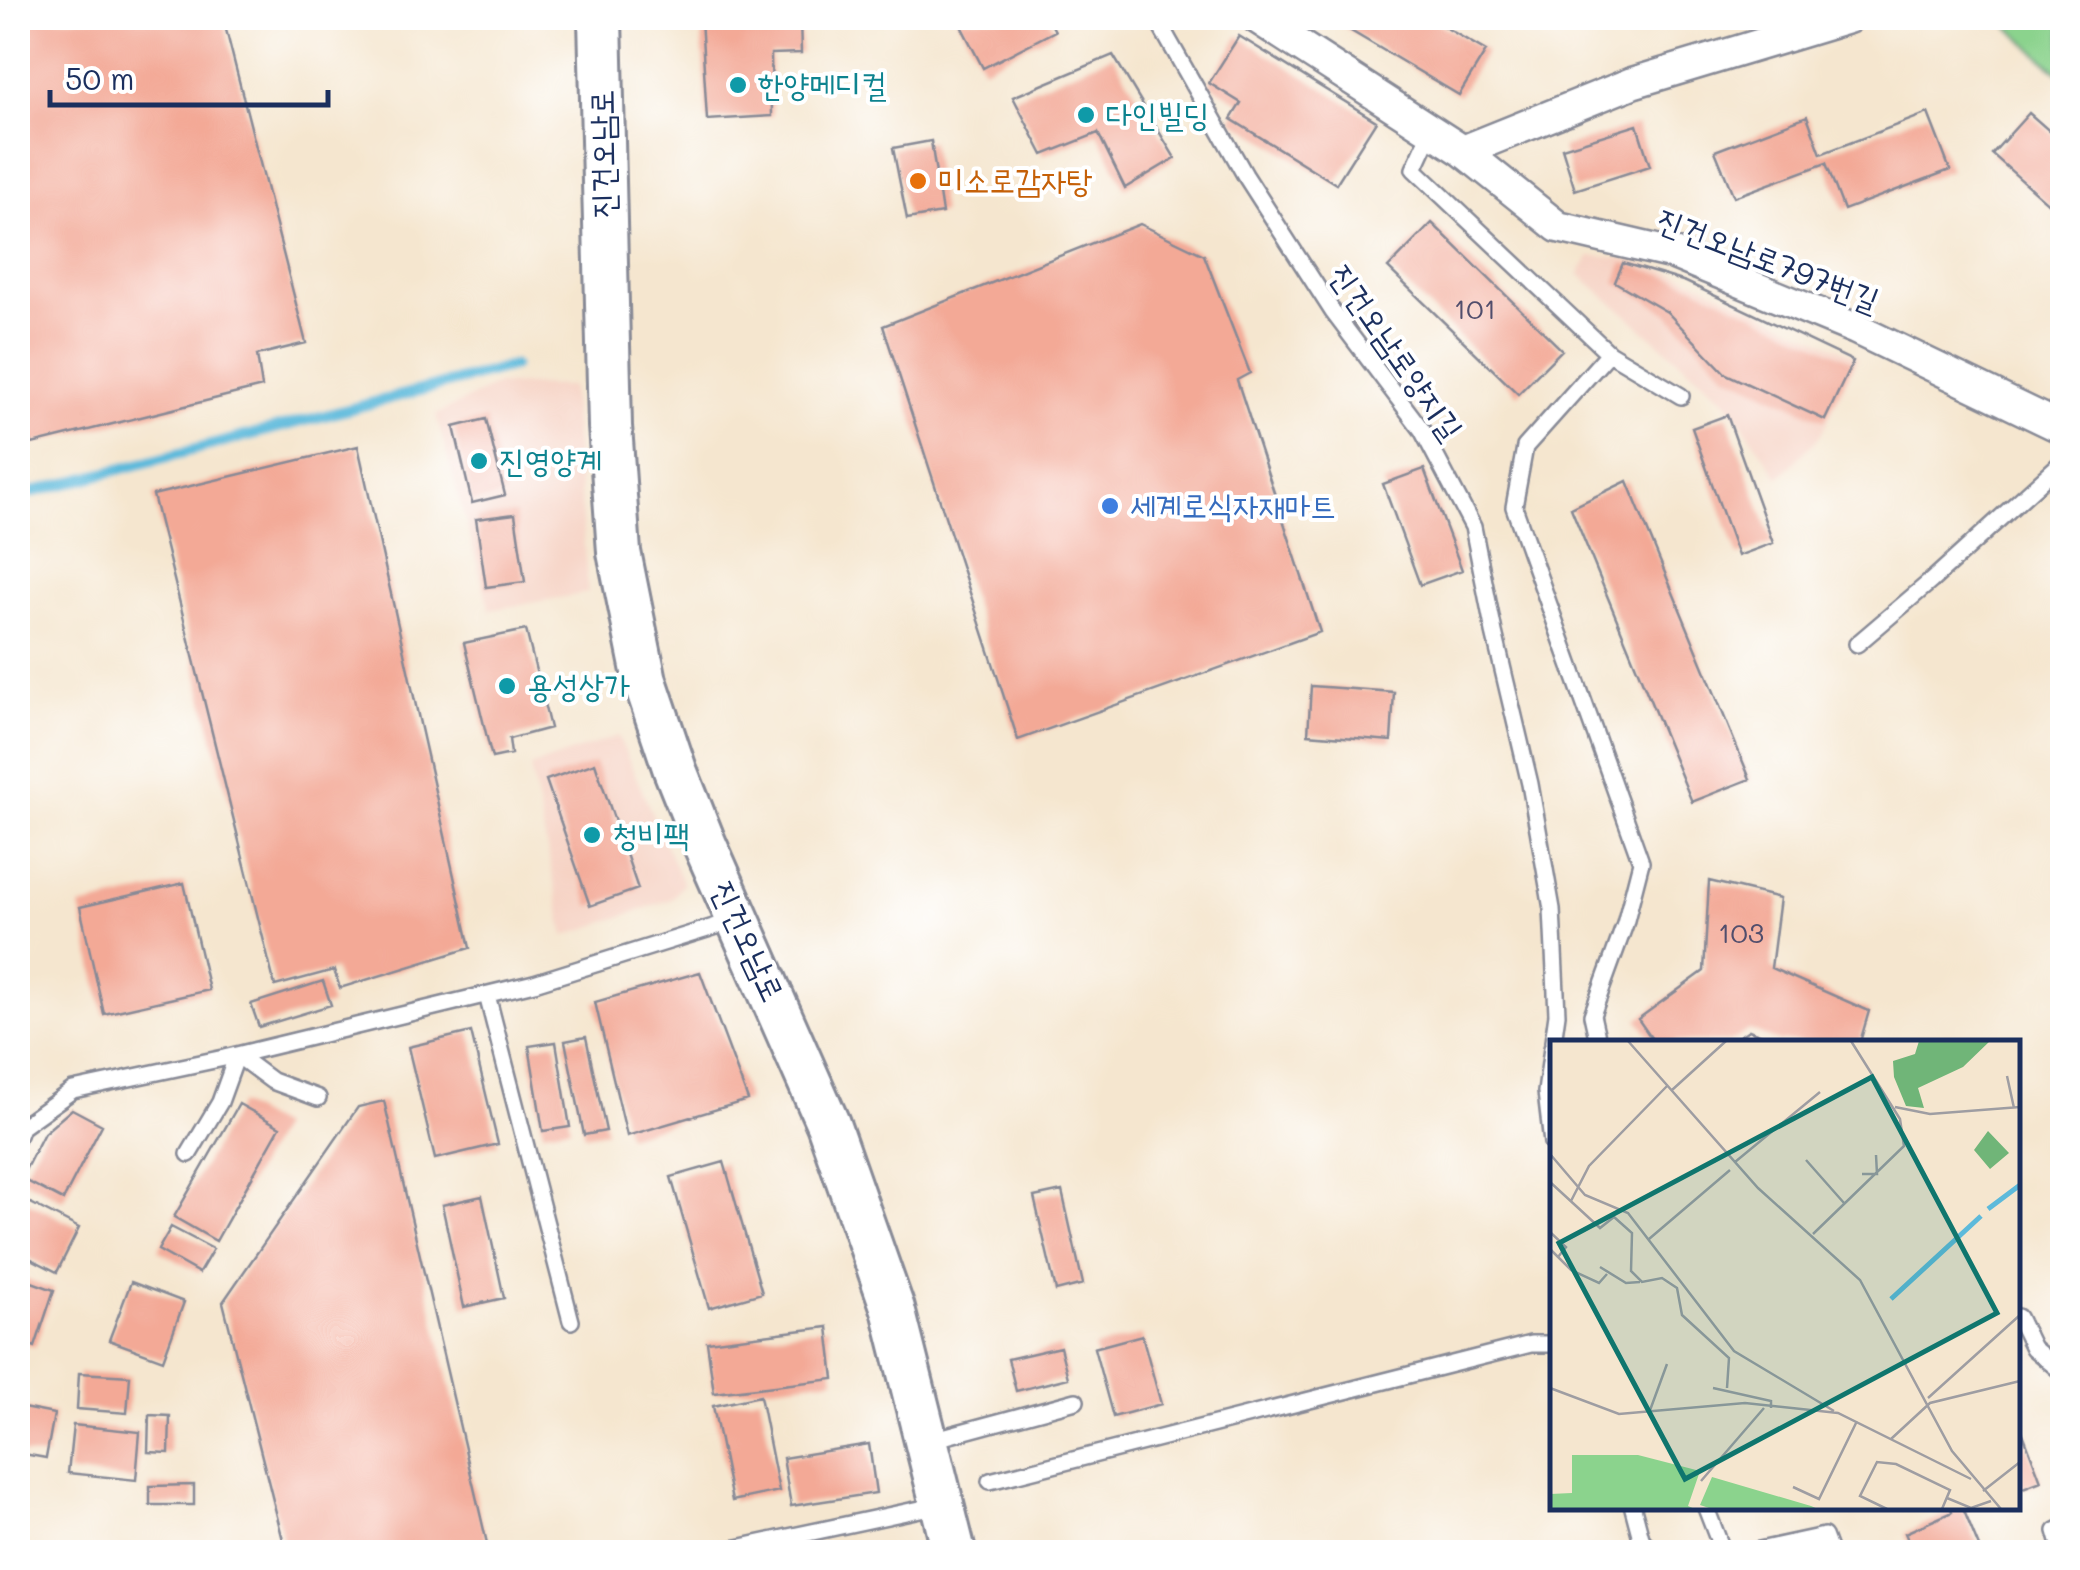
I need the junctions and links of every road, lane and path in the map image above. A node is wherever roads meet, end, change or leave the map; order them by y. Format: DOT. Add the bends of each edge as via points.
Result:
graph roads {
  1 [pos="600,18"];
  2 [pos="1156,18"];
  3 [pos="1258,18"];
  4 [pos="1848,18"];
  5 [pos="1432,130"];
  6 [pos="1463,151"];
  7 [pos="1609,354"];
  8 [pos="1681,396"];
  9 [pos="2062,428"];
  10 [pos="2062,462"];
  11 [pos="1856,644"];
  12 [pos="737,920"];
  13 [pos="488,994"];
  14 [pos="1554,1040"];
  15 [pos="1598,1040"];
  16 [pos="236,1055"];
  17 [pos="1550,1065"];
  18 [pos="318,1098"];
  19 [pos="1550,1126"];
  20 [pos="18,1135"];
  21 [pos="189,1154"];
  22 [pos="2020,1320"];
  23 [pos="571,1321"];
  24 [pos="1550,1344"];
  25 [pos="2062,1372"];
  26 [pos="1076,1401"];
  27 [pos="928,1441"];
  28 [pos="990,1481"];
  29 [pos="943,1504"];
  30 [pos="1634,1510"];
  31 [pos="1707,1510"];
  32 [pos="2062,1528"];
  33 [pos="718,1552"];
  34 [pos="954,1552"];
  35 [pos="1650,1552"];
  36 [pos="1723,1552"];
  37 [pos="1750,1552"];
  38 [pos="1830,1552"];
  39 [pos="2062,1552"];
  1 -- 12 [label="main road, 진건오남로" via="619,552 645,681"];
  2 -- 14 [label="lane, 진건오남로양지길" via="1264,206 1422,430 1473,527 1552,909"];
  3 -- 5 [label="street, 진건오남로797번길"];
  4 -- 6 [label="street" via="1632,83"];
  5 -- 6 [label="street, 진건오남로797번길"];
  5 -- 7 [label="lane" via="1414,168"];
  6 -- 9 [label="street, 진건오남로797번길" via="1558,227 1674,254 1856,330"];
  7 -- 8 [label="lane"];
  7 -- 15 [label="lane" via="1525,446 1514,507 1641,862 1592,1015"];
  10 -- 11 [label="lane"];
  12 -- 13 [label="lane"];
  12 -- 27 [label="main road, 진건오남로" via="828,1124 894,1309"];
  13 -- 16 [label="lane"];
  13 -- 23 [label="lane"];
  16 -- 18 [label="lane" via="272,1082"];
  16 -- 20 [label="lane" via="73,1090"];
  16 -- 21 [label="lane" via="220,1102"];
  17 -- 19 [label="lane, 진건오남로양지길"];
  22 -- 25 [label="lane" via="2033,1348"];
  24 -- 28 [label="lane"];
  26 -- 27 [label="lane"];
  27 -- 29 [label="main road, 진건오남로"];
  29 -- 33 [label="lane"];
  29 -- 34 [label="main road, 진건오남로"];
  30 -- 35 [label="lane"];
  31 -- 36 [label="lane"];
  32 -- 39 [label="lane" via="2056,1531"];
  37 -- 38 [label="lane" via="1824,1536"];
}
